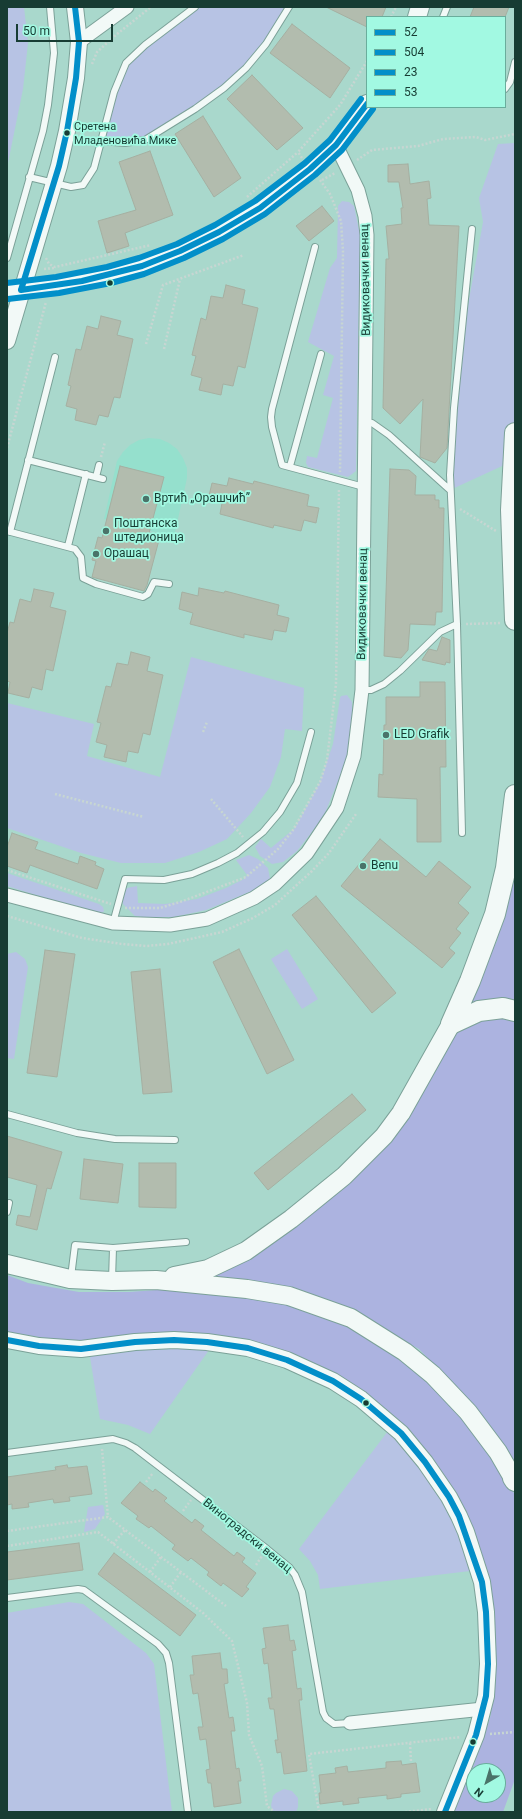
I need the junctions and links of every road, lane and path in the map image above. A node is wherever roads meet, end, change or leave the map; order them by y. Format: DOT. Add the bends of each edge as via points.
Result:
graph roads {
  1 [pos="50,7"];
  2 [pos="75,7"];
  3 [pos="127,7"];
  4 [pos="151,7"];
  5 [pos="195,7"];
  6 [pos="289,7"];
  7 [pos="396,7"];
  8 [pos="392,16"];
  9 [pos="79,42"];
  10 [pos="515,62"];
  11 [pos="366,63"];
  12 [pos="91,69"];
  13 [pos="506,88"];
  14 [pos="366,105"];
  15 [pos="515,134"];
  16 [pos="101,141"];
  17 [pos="336,145"];
  18 [pos="298,152"];
  19 [pos="347,166"];
  20 [pos="315,175"];
  21 [pos="29,177"];
  22 [pos="54,184"];
  23 [pos="241,200"];
  24 [pos="472,229"];
  25 [pos="154,244"];
  26 [pos="315,246"];
  27 [pos="244,255"];
  28 [pos="46,257"];
  29 [pos="7,258"];
  30 [pos="54,267"];
  31 [pos="44,269"];
  32 [pos="180,279"];
  33 [pos="14,290"];
  34 [pos="47,297"];
  35 [pos="7,341"];
  36 [pos="146,344"];
  37 [pos="164,349"];
  38 [pos="321,354"];
  39 [pos="55,357"];
  40 [pos="365,422"];
  41 [pos="515,433"];
  42 [pos="105,442"];
  43 [pos="7,448"];
  44 [pos="101,458"];
  45 [pos="28,460"];
  46 [pos="99,465"];
  47 [pos="290,466"];
  48 [pos="86,474"];
  49 [pos="96,477"];
  50 [pos="103,479"];
  51 [pos="340,480"];
  52 [pos="364,487"];
  53 [pos="450,490"];
  54 [pos="452,504"];
  55 [pos="8,531"];
  56 [pos="512,534"];
  57 [pos="68,546"];
  58 [pos="169,584"];
  59 [pos="511,621"];
  60 [pos="457,624"];
  61 [pos="336,684"];
  62 [pos="362,690"];
  63 [pos="206,722"];
  64 [pos="204,732"];
  65 [pos="311,732"];
  66 [pos="55,794"];
  67 [pos="515,794"];
  68 [pos="211,799"];
  69 [pos="144,817"];
  70 [pos="462,833"];
  71 [pos="248,845"];
  72 [pos="7,870"];
  73 [pos="7,895"];
  74 [pos="118,906"];
  75 [pos="113,923"];
  76 [pos="515,1011"];
  77 [pos="451,1024"];
  78 [pos="7,1114"];
  79 [pos="175,1140"];
  80 [pos="9,1203"];
  81 [pos="7,1212"];
  82 [pos="186,1242"];
  83 [pos="113,1248"];
  84 [pos="7,1264"];
  85 [pos="70,1279"];
  86 [pos="156,1280"];
  87 [pos="112,1281"];
  88 [pos="7,1340"];
  89 [pos="101,1441"];
  90 [pos="7,1452"];
  91 [pos="514,1479"];
  92 [pos="108,1517"];
  93 [pos="125,1530"];
  94 [pos="7,1531"];
  95 [pos="113,1544"];
  96 [pos="7,1546"];
  97 [pos="161,1557"];
  98 [pos="150,1572"];
  99 [pos="181,1572"];
  100 [pos="170,1587"];
  101 [pos="7,1598"];
  102 [pos="226,1606"];
  103 [pos="483,1709"];
  104 [pos="350,1723"];
  105 [pos="466,1736"];
  106 [pos="410,1743"];
  107 [pos="411,1760"];
  108 [pos="446,1810"];
  109 [pos="188,1812"];
  110 [pos="274,1812"];
  111 [pos="319,1812"];
  112 [pos="405,1812"];
  1 -- 21 [label="lane" via="54,53 52,79 43,131"];
  2 -- 9 [label="street"];
  3 -- 9 [label="street"];
  4 -- 12 [label="path" via="97,52"];
  5 -- 16 [label="lane" via="145,45 126,63 114,92"];
  6 -- 16 [label="lane" via="266,44 246,68 195,109 145,140 125,143"];
  7 -- 8 [label="path"];
  9 -- 22 [label="street" via="73,104"];
  10 -- 13 [label="lane"];
  11 -- 18 [label="path" via="340,105"];
  14 -- 17 [label="main road"];
  15 -- 19 [label="path" via="485,140 476,137 443,139 418,146 372,150"];
  16 -- 22 [label="lane" via="94,168 83,186"];
  17 -- 19 [label="street, Видиковачки венац"];
  17 -- 20 [label="main road"];
  18 -- 20 [label="path"];
  18 -- 23 [label="path"];
  19 -- 20 [label="path"];
  19 -- 40 [label="street, Видиковачки венац" via="362,202 367,235"];
  20 -- 33 [label="main road" via="219,232 142,266 82,281"];
  20 -- 51 [label="path" via="330,194 339,213 343,251"];
  21 -- 22 [label="lane"];
  21 -- 29 [label="lane"];
  22 -- 33 [label="street"];
  24 -- 53 [label="lane" via="454,408"];
  25 -- 30 [label="path"];
  26 -- 47 [label="lane" via="271,417 282,465"];
  27 -- 32 [label="path"];
  28 -- 30 [label="path" via="49,264"];
  30 -- 31 [label="path"];
  32 -- 36 [label="path" via="163,284"];
  32 -- 37 [label="path"];
  33 -- 35 [label="street"];
  34 -- 43 [label="path"];
  38 -- 47 [label="lane"];
  39 -- 45 [label="lane"];
  40 -- 52 [label="street, Видиковачки венац"];
  40 -- 53 [label="lane" via="372,423 389,435"];
  41 -- 56 [label="main road"];
  42 -- 44 [label="path"];
  45 -- 48 [label="lane"];
  45 -- 55 [label="lane"];
  46 -- 49 [label="lane"];
  47 -- 51 [label="lane"];
  48 -- 49 [label="lane"];
  48 -- 57 [label="lane"];
  49 -- 50 [label="lane"];
  51 -- 52 [label="lane"];
  51 -- 61 [label="path"];
  52 -- 62 [label="street, Видиковачки венац"];
  53 -- 54 [label="lane"];
  54 -- 56 [label="path" via="500,533"];
  54 -- 60 [label="lane"];
  55 -- 57 [label="lane"];
  56 -- 59 [label="main road"];
  57 -- 58 [label="lane" via="80,554 83,578 96,584 143,597 148,594 154,582"];
  59 -- 60 [label="path"];
  60 -- 62 [label="lane" via="440,632 384,684 371,690"];
  60 -- 70 [label="lane"];
  62 -- 75 [label="street, Видиковачки венац" via="354,756 339,803 318,837 286,875 254,898 207,919 170,925"];
  63 -- 64 [label="path"];
  65 -- 71 [label="lane" via="302,770 292,793 272,822"];
  66 -- 69 [label="path"];
  67 -- 77 [label="main road" via="506,868 494,914 470,981"];
  68 -- 71 [label="path"];
  71 -- 74 [label="lane" via="229,858 192,874 158,880 125,879"];
  72 -- 74 [label="path"];
  73 -- 75 [label="street, Видиковачки венац"];
  74 -- 75 [label="lane"];
  76 -- 77 [label="main road" via="503,1008 479,1011"];
  77 -- 86 [label="main road" via="401,1113 384,1136 344,1176 246,1251 208,1269"];
  78 -- 79 [label="lane" via="78,1133 115,1139"];
  80 -- 81 [label="lane"];
  82 -- 83 [label="lane"];
  83 -- 85 [label="lane" via="75,1245"];
  83 -- 87 [label="lane"];
  84 -- 85 [label="main road"];
  85 -- 87 [label="main road"];
  86 -- 87 [label="main road"];
  86 -- 91 [label="main road" via="289,1296 367,1326 405,1352 442,1384 468,1412 498,1452"];
  88 -- 103 [label="street" via="39,1346 81,1349 174,1340 242,1347 287,1360 315,1372 361,1399 392,1424 425,1462 449,1497 466,1532 482,1582 486,1612 488,1664"];
  89 -- 90 [label="lane, Виноградски венац"];
  89 -- 92 [label="path"];
  89 -- 104 [label="lane, Виноградски венац" via="113,1440 135,1448 289,1567 302,1592 323,1712 334,1724"];
  92 -- 93 [label="path"];
  92 -- 94 [label="path"];
  93 -- 95 [label="path"];
  93 -- 97 [label="path"];
  95 -- 96 [label="path" via="98,1532"];
  95 -- 98 [label="path"];
  97 -- 98 [label="path"];
  97 -- 99 [label="path"];
  98 -- 100 [label="path"];
  99 -- 100 [label="path"];
  99 -- 102 [label="path"];
  100 -- 110 [label="path" via="203,1613 232,1641 247,1703 249,1735 262,1766 267,1806"];
  101 -- 109 [label="lane" via="84,1590 158,1644 166,1653 170,1662"];
  103 -- 104 [label="street, Виноградски венац"];
  103 -- 108 [label="street" via="465,1765"];
  105 -- 106 [label="path"];
  106 -- 107 [label="path"];
  106 -- 111 [label="path" via="309,1754"];
  108 -- 112 [label="path"];
}
